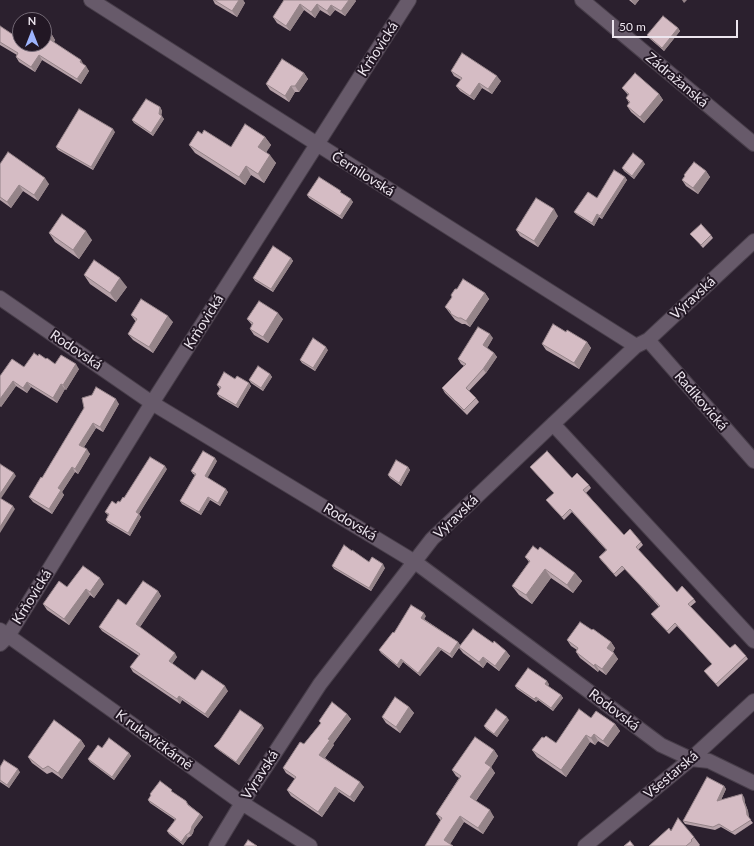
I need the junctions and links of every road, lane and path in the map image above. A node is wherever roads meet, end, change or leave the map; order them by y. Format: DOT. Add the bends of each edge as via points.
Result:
graph roads {
  1 [pos="91,0"];
  2 [pos="409,0"];
  3 [pos="582,0"];
  4 [pos="317,144"];
  5 [pos="754,144"];
  6 [pos="754,241"];
  7 [pos="0,298"];
  8 [pos="642,343"];
  9 [pos="152,402"];
  10 [pos="553,424"];
  11 [pos="754,461"];
  12 [pos="415,562"];
  13 [pos="3,637"];
  14 [pos="754,641"];
  15 [pos="754,701"];
  16 [pos="691,759"];
  17 [pos="754,783"];
  18 [pos="242,803"];
  19 [pos="216,846"];
  20 [pos="310,846"];
  21 [pos="585,846"];
  1 -- 4 [label="street, Černilovská"];
  2 -- 4 [label="street, Krňovická"];
  3 -- 5 [label="street, Zádražanská"];
  4 -- 8 [label="street, Černilovská"];
  4 -- 9 [label="street, Krňovická"];
  6 -- 8 [label="street, Výravská"];
  7 -- 9 [label="street, Rodovská"];
  8 -- 10 [label="street, Výravská"];
  8 -- 11 [label="street, Radíkovická"];
  9 -- 12 [label="street, Rodovská"];
  9 -- 13 [label="street, Krňovická"];
  10 -- 12 [label="street, Výravská" via="432,539"];
  10 -- 14 [label="street"];
  12 -- 16 [label="street, Rodovská" via="661,746"];
  12 -- 18 [label="street, Výravská" via="320,684"];
  13 -- 18 [label="street, K rukavičkárně"];
  15 -- 16 [label="street, Všestarská"];
  16 -- 17 [label="street, Rodovská" via="709,761"];
  16 -- 21 [label="street, Všestarská"];
  18 -- 19 [label="street, Výravská"];
  18 -- 20 [label="street, K rukavičkárně"];
}
